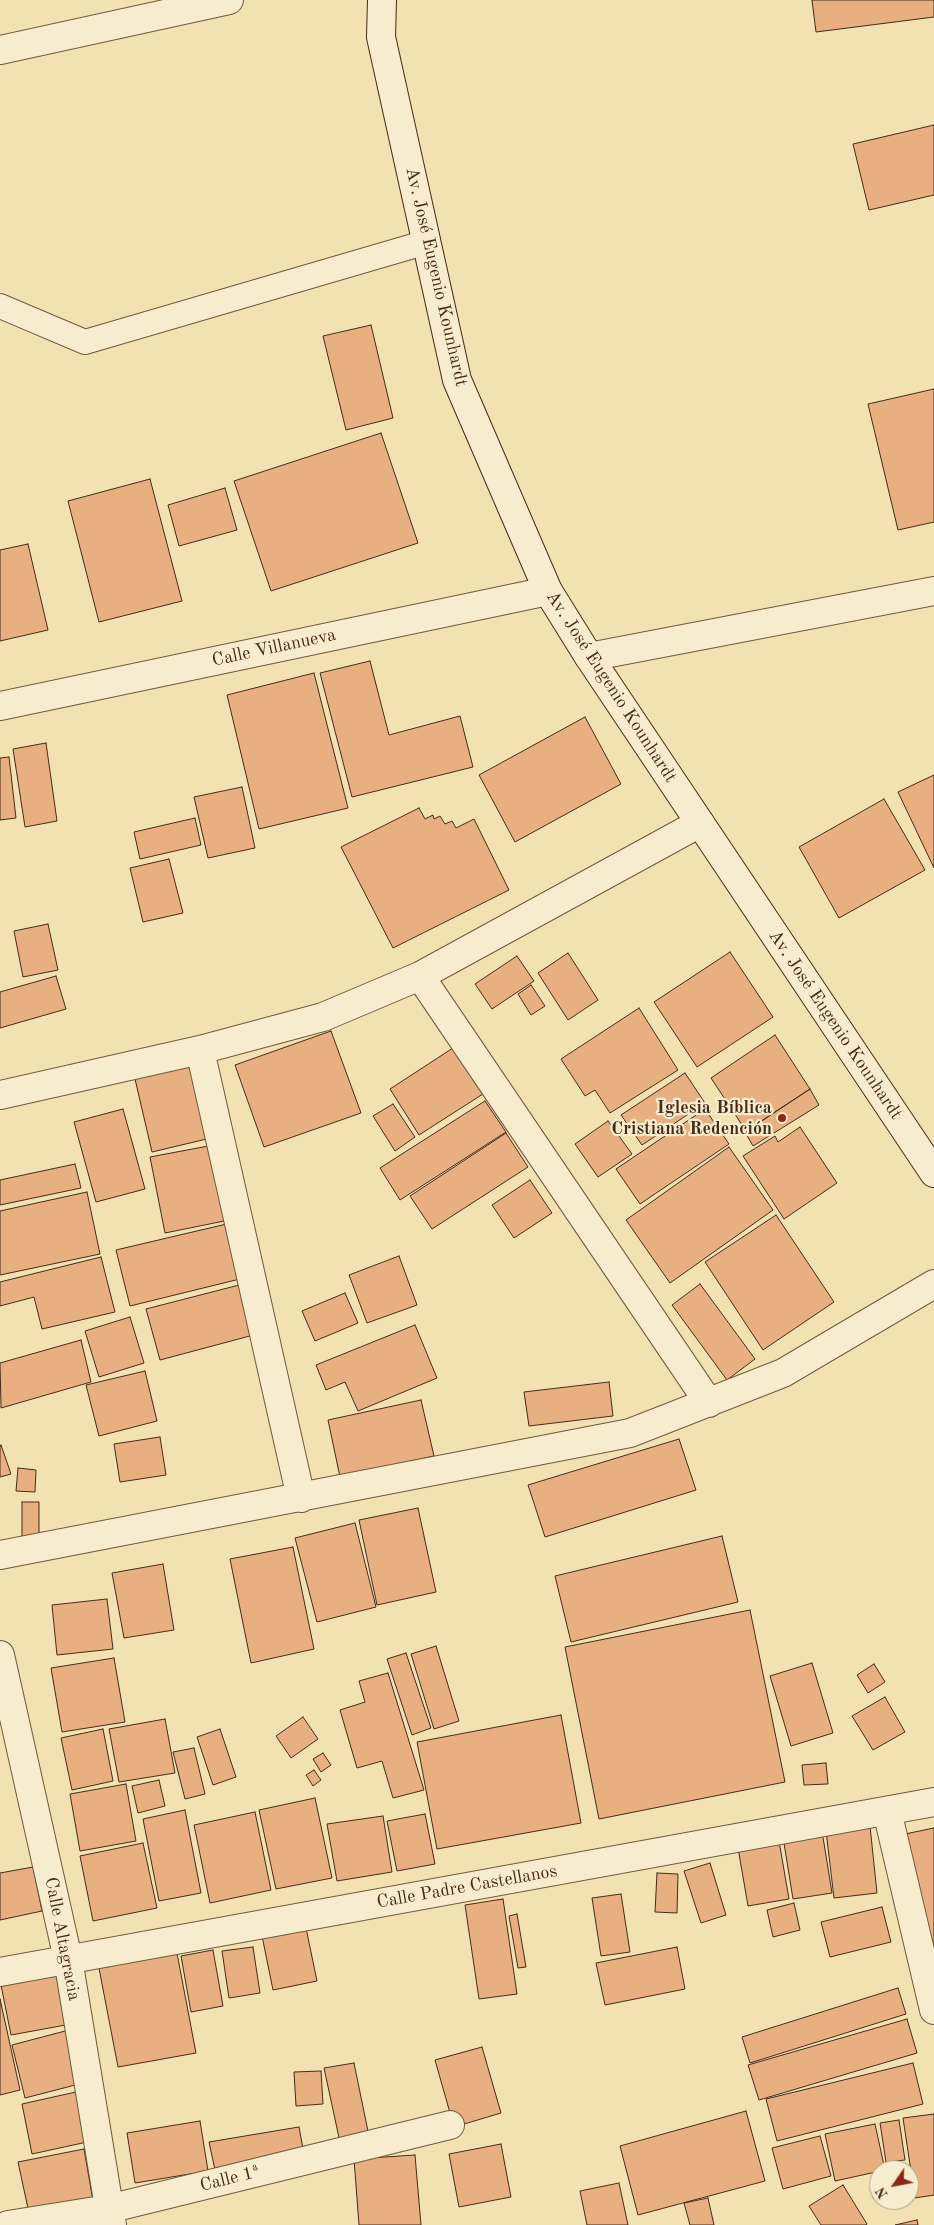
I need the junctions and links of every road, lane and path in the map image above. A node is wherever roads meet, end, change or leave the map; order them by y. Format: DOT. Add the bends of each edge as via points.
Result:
graph roads {
  1 [pos="229,0"];
  2 [pos="382,0"];
  3 [pos="0,50"];
  4 [pos="427,242"];
  5 [pos="0,306"];
  6 [pos="548,591"];
  7 [pos="934,591"];
  8 [pos="589,657"];
  9 [pos="0,706"];
  10 [pos="700,823"];
  11 [pos="420,976"];
  12 [pos="200,1050"];
  13 [pos="0,1095"];
  14 [pos="934,1173"];
  15 [pos="934,1284"];
  16 [pos="709,1403"];
  17 [pos="301,1498"];
  18 [pos="0,1555"];
  19 [pos="0,1655"];
  20 [pos="934,1802"];
  21 [pos="887,1811"];
  22 [pos="68,1960"];
  23 [pos="0,1972"];
  24 [pos="934,2010"];
  25 [pos="450,2125"];
  26 [pos="110,2217"];
  27 [pos="8,2225"];
  1 -- 3 [label="street"];
  2 -- 4 [label="street, Av. José Eugenio Kounhardt" via="381,37"];
  4 -- 5 [label="lane" via="85,342"];
  4 -- 6 [label="street, Av. José Eugenio Kounhardt" via="457,380"];
  6 -- 8 [label="street, Av. José Eugenio Kounhardt"];
  6 -- 9 [label="street, Calle Villanueva"];
  7 -- 8 [label="street"];
  8 -- 10 [label="street, Av. José Eugenio Kounhardt"];
  10 -- 11 [label="street"];
  10 -- 14 [label="street, Av. José Eugenio Kounhardt"];
  11 -- 12 [label="street" via="323,1017"];
  11 -- 16 [label="street"];
  12 -- 13 [label="street"];
  12 -- 17 [label="street"];
  15 -- 16 [label="street" via="783,1373"];
  16 -- 17 [label="street" via="630,1433"];
  17 -- 18 [label="street"];
  19 -- 22 [label="street, Calle Altagracia"];
  20 -- 21 [label="street, Calle Padre Castellanos"];
  21 -- 22 [label="street, Calle Padre Castellanos"];
  21 -- 24 [label="street"];
  22 -- 23 [label="street, Calle Padre Castellanos"];
  22 -- 26 [label="street, Calle Altagracia"];
  25 -- 26 [label="street, Calle 1ª"];
  26 -- 27 [label="street, Calle 1ª"];
}
